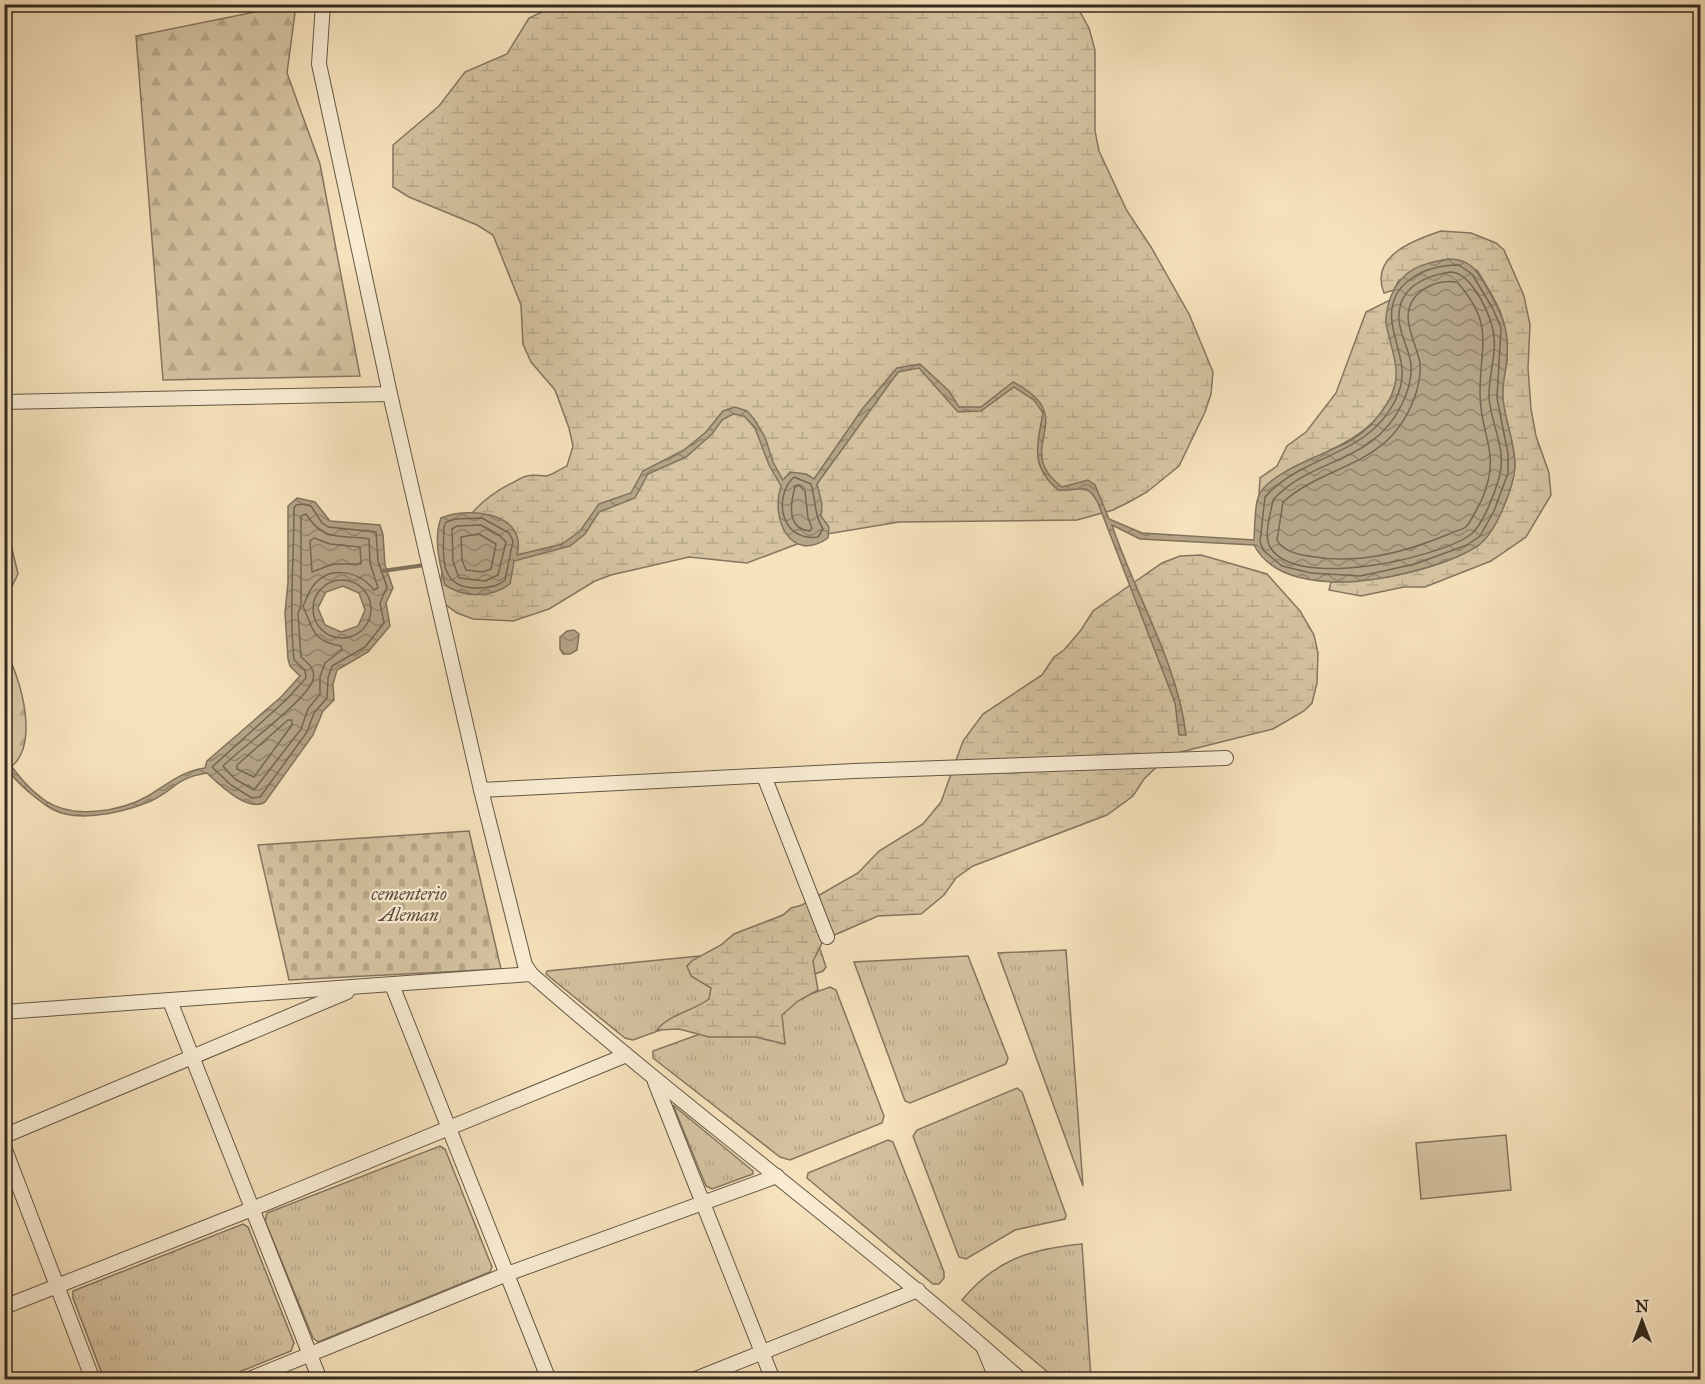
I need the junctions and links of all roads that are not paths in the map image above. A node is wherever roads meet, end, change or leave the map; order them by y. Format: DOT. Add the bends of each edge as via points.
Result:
graph roads {
  1 [pos="323,4"];
  2 [pos="390,394"];
  3 [pos="4,402"];
  4 [pos="1226,758"];
  5 [pos="764,776"];
  6 [pos="481,790"];
  7 [pos="827,937"];
  8 [pos="531,974"];
  9 [pos="392,986"];
  10 [pos="357,987"];
  11 [pos="170,1001"];
  12 [pos="4,1012"];
  13 [pos="624,1056"];
  14 [pos="192,1057"];
  15 [pos="654,1080"];
  16 [pos="449,1128"];
  17 [pos="4,1136"];
  18 [pos="4,1147"];
  19 [pos="777,1176"];
  20 [pos="703,1203"];
  21 [pos="252,1209"];
  22 [pos="507,1274"];
  23 [pos="57,1286"];
  24 [pos="918,1290"];
  25 [pos="4,1307"];
  26 [pos="982,1344"];
  27 [pos="762,1352"];
  28 [pos="309,1354"];
  29 [pos="93,1380"];
  30 [pos="247,1380"];
  31 [pos="320,1380"];
  32 [pos="549,1380"];
  33 [pos="693,1380"];
  34 [pos="773,1380"];
  35 [pos="997,1380"];
  36 [pos="1021,1380"];
  1 -- 2 [label="street" via="319,64"];
  2 -- 3 [label="street"];
  2 -- 6 [label="street"];
  4 -- 5 [label="street"];
  5 -- 6 [label="street"];
  5 -- 7 [label="street"];
  6 -- 8 [label="street" via="525,965"];
  8 -- 9 [label="street"];
  8 -- 13 [label="street"];
  9 -- 10 [label="street"];
  9 -- 16 [label="street"];
  10 -- 11 [label="street"];
  10 -- 14 [label="street"];
  11 -- 12 [label="street"];
  11 -- 14 [label="street"];
  13 -- 15 [label="street"];
  13 -- 16 [label="street"];
  14 -- 17 [label="street"];
  14 -- 21 [label="street"];
  15 -- 19 [label="street"];
  15 -- 20 [label="street"];
  16 -- 21 [label="street"];
  16 -- 22 [label="street"];
  18 -- 23 [label="street"];
  19 -- 20 [label="street"];
  19 -- 24 [label="street"];
  20 -- 22 [label="street"];
  20 -- 27 [label="street"];
  21 -- 23 [label="street"];
  21 -- 28 [label="street"];
  22 -- 28 [label="street"];
  22 -- 32 [label="street"];
  23 -- 25 [label="street"];
  23 -- 29 [label="street"];
  24 -- 26 [label="street"];
  24 -- 27 [label="street"];
  26 -- 35 [label="street"];
  26 -- 36 [label="street"];
  27 -- 33 [label="street"];
  27 -- 34 [label="street"];
  28 -- 30 [label="street"];
  28 -- 31 [label="street"];
}
